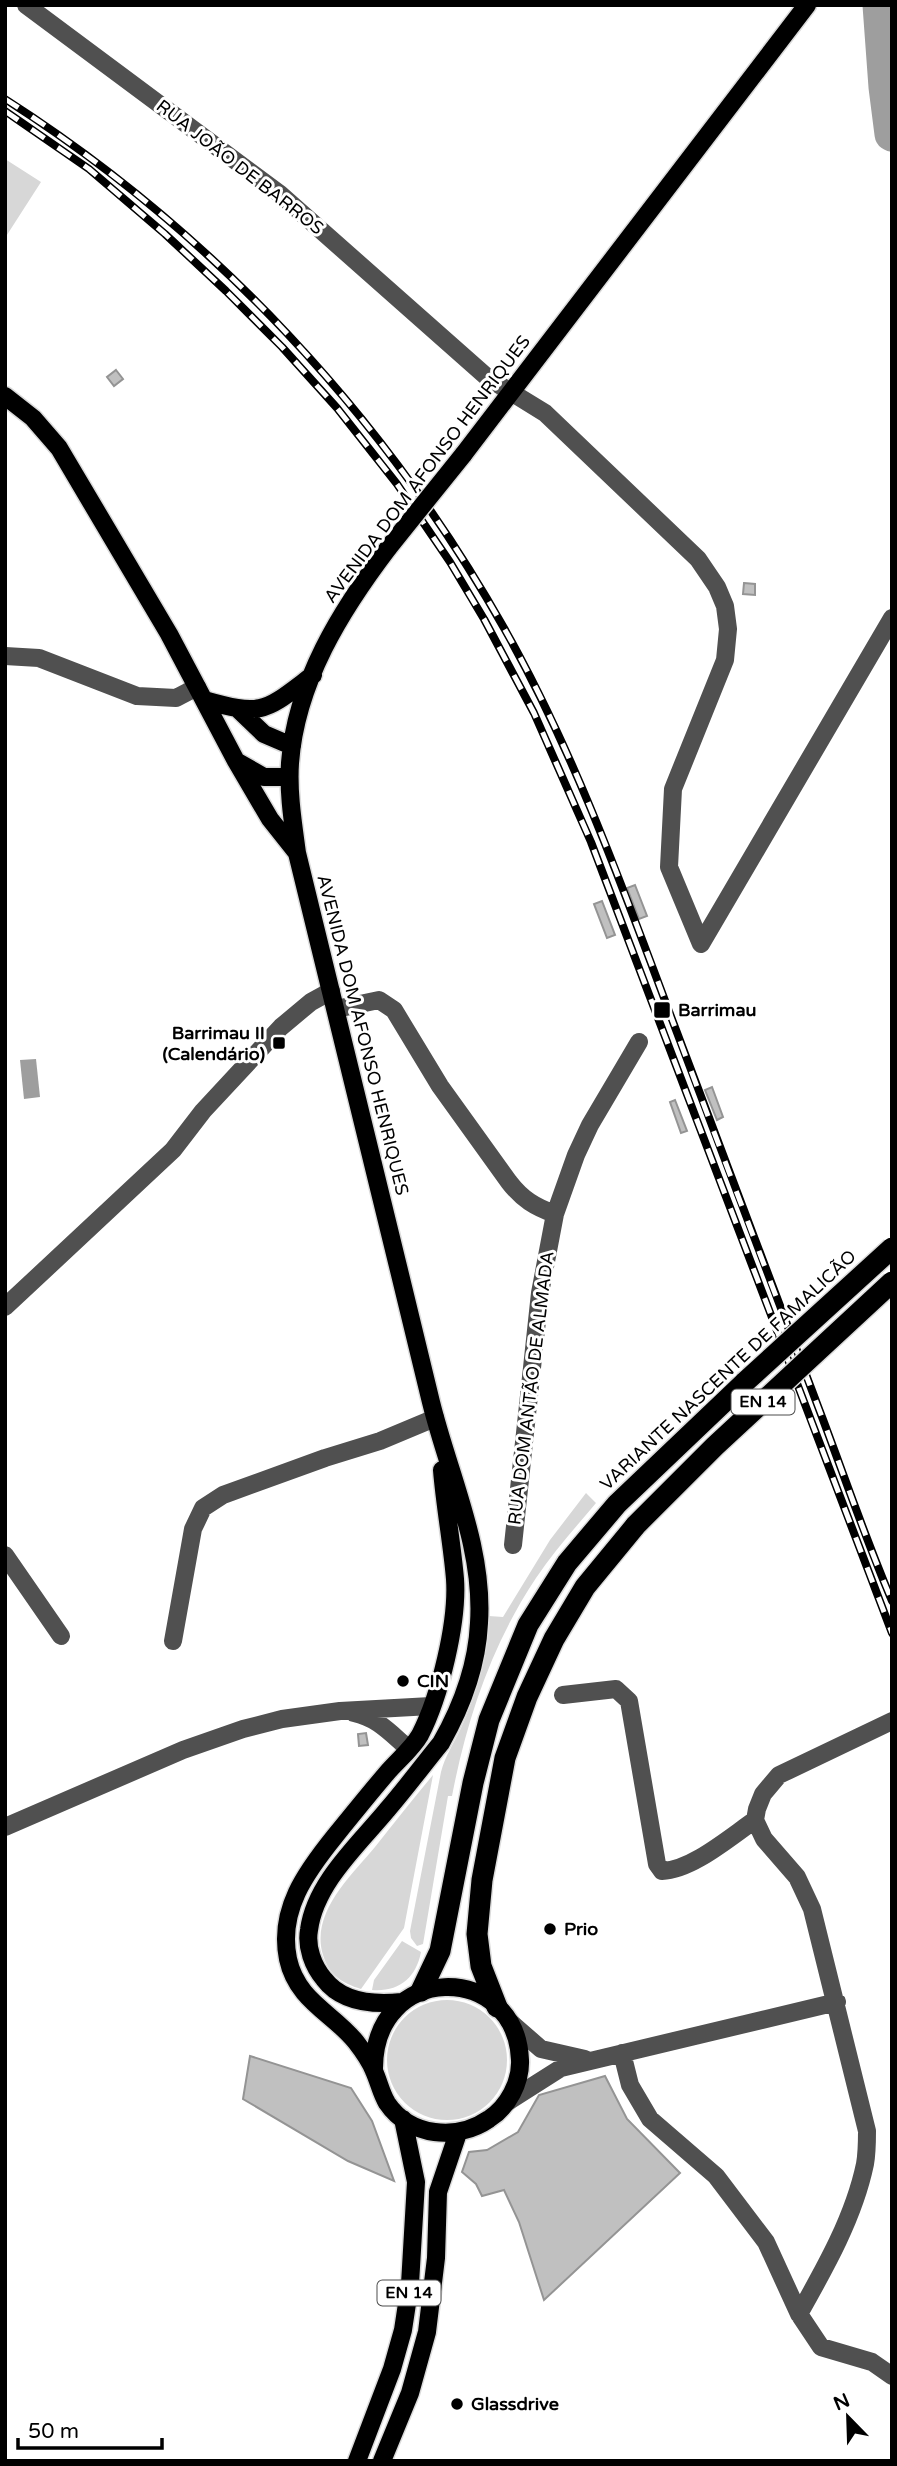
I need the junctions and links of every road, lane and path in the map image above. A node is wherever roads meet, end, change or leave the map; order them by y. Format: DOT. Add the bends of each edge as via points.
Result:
graph roads {
  1 [pos="26,5"];
  2 [pos="807,5"];
  3 [pos="510,393"];
  4 [pos="5,396"];
  5 [pos="892,618"];
  6 [pos="5,656"];
  7 [pos="313,674"];
  8 [pos="201,693"];
  9 [pos="239,710"];
  10 [pos="292,746"];
  11 [pos="236,761"];
  12 [pos="289,777"];
  13 [pos="297,853"];
  14 [pos="331,991"];
  15 [pos="335,1009"];
  16 [pos="639,1042"];
  17 [pos="555,1214"];
  18 [pos="892,1248"];
  19 [pos="892,1282"];
  20 [pos="7,1301"];
  21 [pos="435,1418"];
  22 [pos="440,1439"];
  23 [pos="513,1545"];
  24 [pos="5,1555"];
  25 [pos="61,1636"];
  26 [pos="173,1641"];
  27 [pos="563,1695"];
  28 [pos="431,1706"];
  29 [pos="340,1711"];
  30 [pos="884,1724"];
  31 [pos="414,1742"];
  32 [pos="441,1743"];
  33 [pos="755,1820"];
  34 [pos="5,1827"];
  35 [pos="421,1991"];
  36 [pos="402,2002"];
  37 [pos="837,2002"];
  38 [pos="503,2014"];
  39 [pos="622,2053"];
  40 [pos="592,2061"];
  41 [pos="374,2071"];
  42 [pos="506,2104"];
  43 [pos="403,2119"];
  44 [pos="458,2133"];
  45 [pos="799,2314"];
  46 [pos="892,2376"];
  47 [pos="357,2461"];
  48 [pos="382,2461"];
  1 -- 3 [label="street, RUA JOÃO DE BARROS" via="266,182"];
  2 -- 3 [label="main road, AVENIDA DOM AFONSO HENRIQUES"];
  3 -- 5 [label="street, RUA JOÃO DE BARROS" via="545,413 698,558 725,606 725,660 673,789 669,867 701,944"];
  3 -- 7 [label="main road, AVENIDA DOM AFONSO HENRIQUES, bridge" via="357,589"];
  4 -- 8 [label="main road" via="33,418 59,448"];
  6 -- 8 [label="street" via="39,658 137,696 176,698"];
  7 -- 9 [label="main road" via="260,710"];
  7 -- 10 [label="main road, AVENIDA DOM AFONSO HENRIQUES"];
  8 -- 9 [label="main road"];
  8 -- 11 [label="main road"];
  9 -- 10 [label="main road" via="264,734"];
  10 -- 12 [label="main road, AVENIDA DOM AFONSO HENRIQUES"];
  11 -- 12 [label="main road" via="264,777"];
  11 -- 13 [label="main road" via="274,826"];
  12 -- 13 [label="main road, AVENIDA DOM AFONSO HENRIQUES"];
  13 -- 14 [label="main road, AVENIDA DOM AFONSO HENRIQUES"];
  14 -- 15 [label="main road, AVENIDA DOM AFONSO HENRIQUES"];
  14 -- 20 [label="street" via="281,1027 166,1158"];
  15 -- 17 [label="street" via="379,1000 394,1010 440,1086 520,1197"];
  15 -- 21 [label="main road, AVENIDA DOM AFONSO HENRIQUES"];
  16 -- 17 [label="street, RUA DOM ANTÃO DE ALMADA" via="585,1135"];
  17 -- 23 [label="street, RUA DOM ANTÃO DE ALMADA" via="540,1293"];
  18 -- 35 [label="highway, VARIANTE NASCENTE DE FAMALICÃO / EN 14, bridge" via="693,1430 617,1504 567,1563 528,1625 489,1720 440,1951"];
  19 -- 38 [label="highway, EN 14, bridge" via="636,1525 585,1587 554,1639 505,1758 482,1880 477,1934 481,1966"];
  21 -- 22 [label="main road, AVENIDA DOM AFONSO HENRIQUES"];
  21 -- 26 [label="street" via="223,1495 203,1508 193,1529"];
  22 -- 28 [label="main road, AVENIDA DOM AFONSO HENRIQUES" via="455,1582 449,1650"];
  22 -- 32 [label="main road, AVENIDA DOM AFONSO HENRIQUES" via="474,1554 479,1623 466,1691"];
  24 -- 25 [label="street"];
  27 -- 33 [label="street" via="616,1689 629,1700 657,1864 662,1871 696,1860"];
  28 -- 29 [label="street"];
  28 -- 31 [label="main road, AVENIDA DOM AFONSO HENRIQUES"];
  29 -- 31 [label="street" via="366,1716"];
  29 -- 34 [label="street" via="282,1719 222,1735"];
  30 -- 33 [label="street" via="779,1775 764,1794"];
  31 -- 32 [label="main road"];
  31 -- 41 [label="main road, AVENIDA DOM AFONSO HENRIQUES" via="309,1868 297,1889 286,1930 288,1961 298,1984 315,2006 355,2041"];
  32 -- 36 [label="main road, AVENIDA DOM AFONSO HENRIQUES" via="333,1876 308,1931 310,1954 330,1988 371,2003"];
  33 -- 37 [label="street" via="764,1839 797,1877 812,1909"];
  35 -- 36 [label="main road, AVENIDA DOM AFONSO HENRIQUES / EN 14"];
  35 -- 38 [label="main road, AVENIDA DOM AFONSO HENRIQUES / EN 14" via="437,1987 469,1990"];
  36 -- 41 [label="main road, AVENIDA DOM AFONSO HENRIQUES / EN 14" via="379,2033"];
  37 -- 39 [label="street"];
  37 -- 45 [label="street" via="867,2131 865,2163 824,2270"];
  38 -- 40 [label="street" via="541,2049"];
  38 -- 42 [label="main road, EN 14" via="518,2042 520,2063"];
  39 -- 40 [label="street"];
  39 -- 45 [label="street" via="630,2085 650,2119 716,2176 766,2242"];
  40 -- 42 [label="street" via="561,2068"];
  41 -- 43 [label="main road, AVENIDA DOM AFONSO HENRIQUES / EN 14" via="389,2106"];
  42 -- 44 [label="main road, AVENIDA DOM AFONSO HENRIQUES / EN 14" via="493,2117"];
  43 -- 44 [label="main road, AVENIDA DOM AFONSO HENRIQUES / EN 14" via="420,2129"];
  43 -- 47 [label="main road, AVENIDA DOM AFONSO HENRIQUES / EN 14" via="416,2182 410,2284 392,2369"];
  44 -- 48 [label="main road, EN 14" via="438,2192 427,2332 410,2393"];
  45 -- 46 [label="street" via="821,2347 872,2362"];
}
